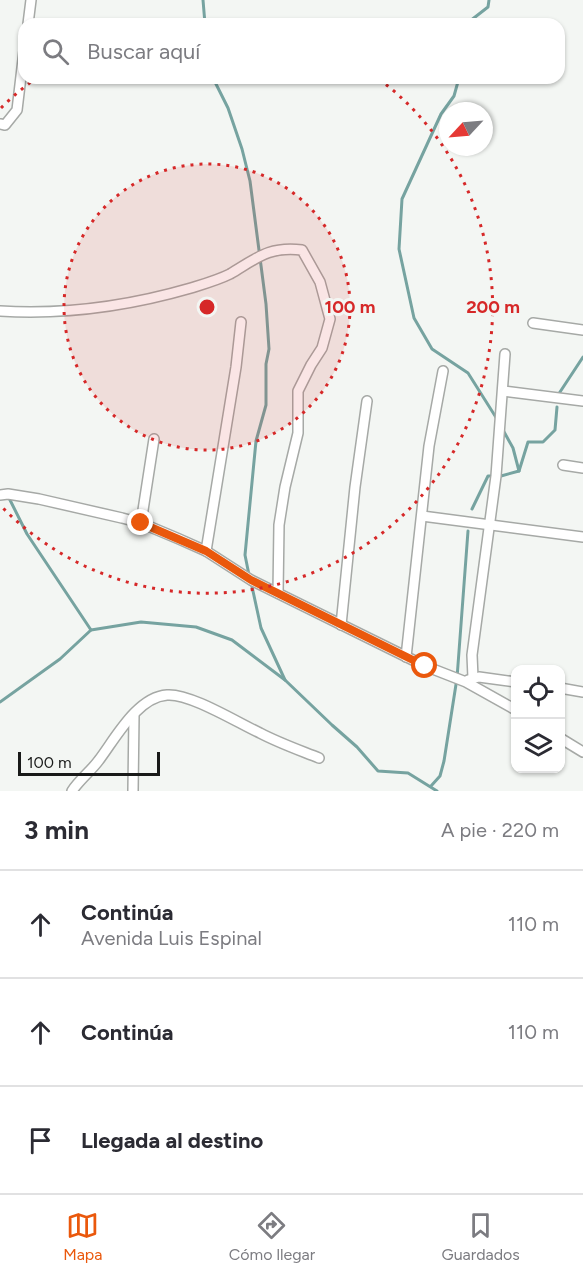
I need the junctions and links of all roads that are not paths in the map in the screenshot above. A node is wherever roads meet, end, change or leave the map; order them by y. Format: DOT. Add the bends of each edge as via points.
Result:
graph roads {
  1 [pos="31,0"];
  2 [pos="29,18"];
  3 [pos="20,84"];
  4 [pos="0,124"];
  5 [pos="0,311"];
  6 [pos="241,322"];
  7 [pos="533,323"];
  8 [pos="583,330"];
  9 [pos="505,354"];
  10 [pos="443,370"];
  11 [pos="503,391"];
  12 [pos="367,401"];
  13 [pos="583,401"];
  14 [pos="154,439"];
  15 [pos="563,465"];
  16 [pos="583,468"];
  17 [pos="0,495"];
  18 [pos="422,516"];
  19 [pos="141,523"];
  20 [pos="489,525"];
  21 [pos="583,537"];
  22 [pos="206,551"];
  23 [pos="278,593"];
  24 [pos="341,625"];
  25 [pos="406,657"];
  26 [pos="470,680"];
  27 [pos="511,682"];
  28 [pos="565,689"];
  29 [pos="583,692"];
  30 [pos="511,707"];
  31 [pos="134,715"];
  32 [pos="565,741"];
  33 [pos="583,752"];
  34 [pos="319,758"];
  35 [pos="72,791"];
  36 [pos="133,791"];
  1 -- 2 [label="street"];
  3 -- 4 [label="street" via="17,110 5,125"];
  5 -- 23 [label="street" via="78,310 140,302 209,283 270,252 302,250 320,282 330,319 322,348 298,391 298,433 279,525"];
  6 -- 22 [label="street"];
  7 -- 8 [label="street"];
  9 -- 11 [label="street"];
  10 -- 18 [label="street" via="429,446"];
  11 -- 13 [label="street"];
  11 -- 20 [label="street"];
  12 -- 24 [label="street"];
  14 -- 19 [label="street"];
  15 -- 16 [label="street"];
  17 -- 19 [label="street" via="39,499"];
  18 -- 20 [label="street"];
  18 -- 25 [label="street"];
  19 -- 22 [label="street"];
  20 -- 21 [label="street"];
  20 -- 26 [label="street"];
  22 -- 23 [label="street"];
  23 -- 24 [label="street"];
  24 -- 25 [label="street"];
  25 -- 26 [label="street"];
  26 -- 27 [label="street"];
  26 -- 30 [label="street"];
  28 -- 29 [label="street"];
  31 -- 34 [label="street" via="147,702 167,695 184,698"];
  31 -- 35 [label="street"];
  31 -- 36 [label="street"];
  32 -- 33 [label="street"];
}
